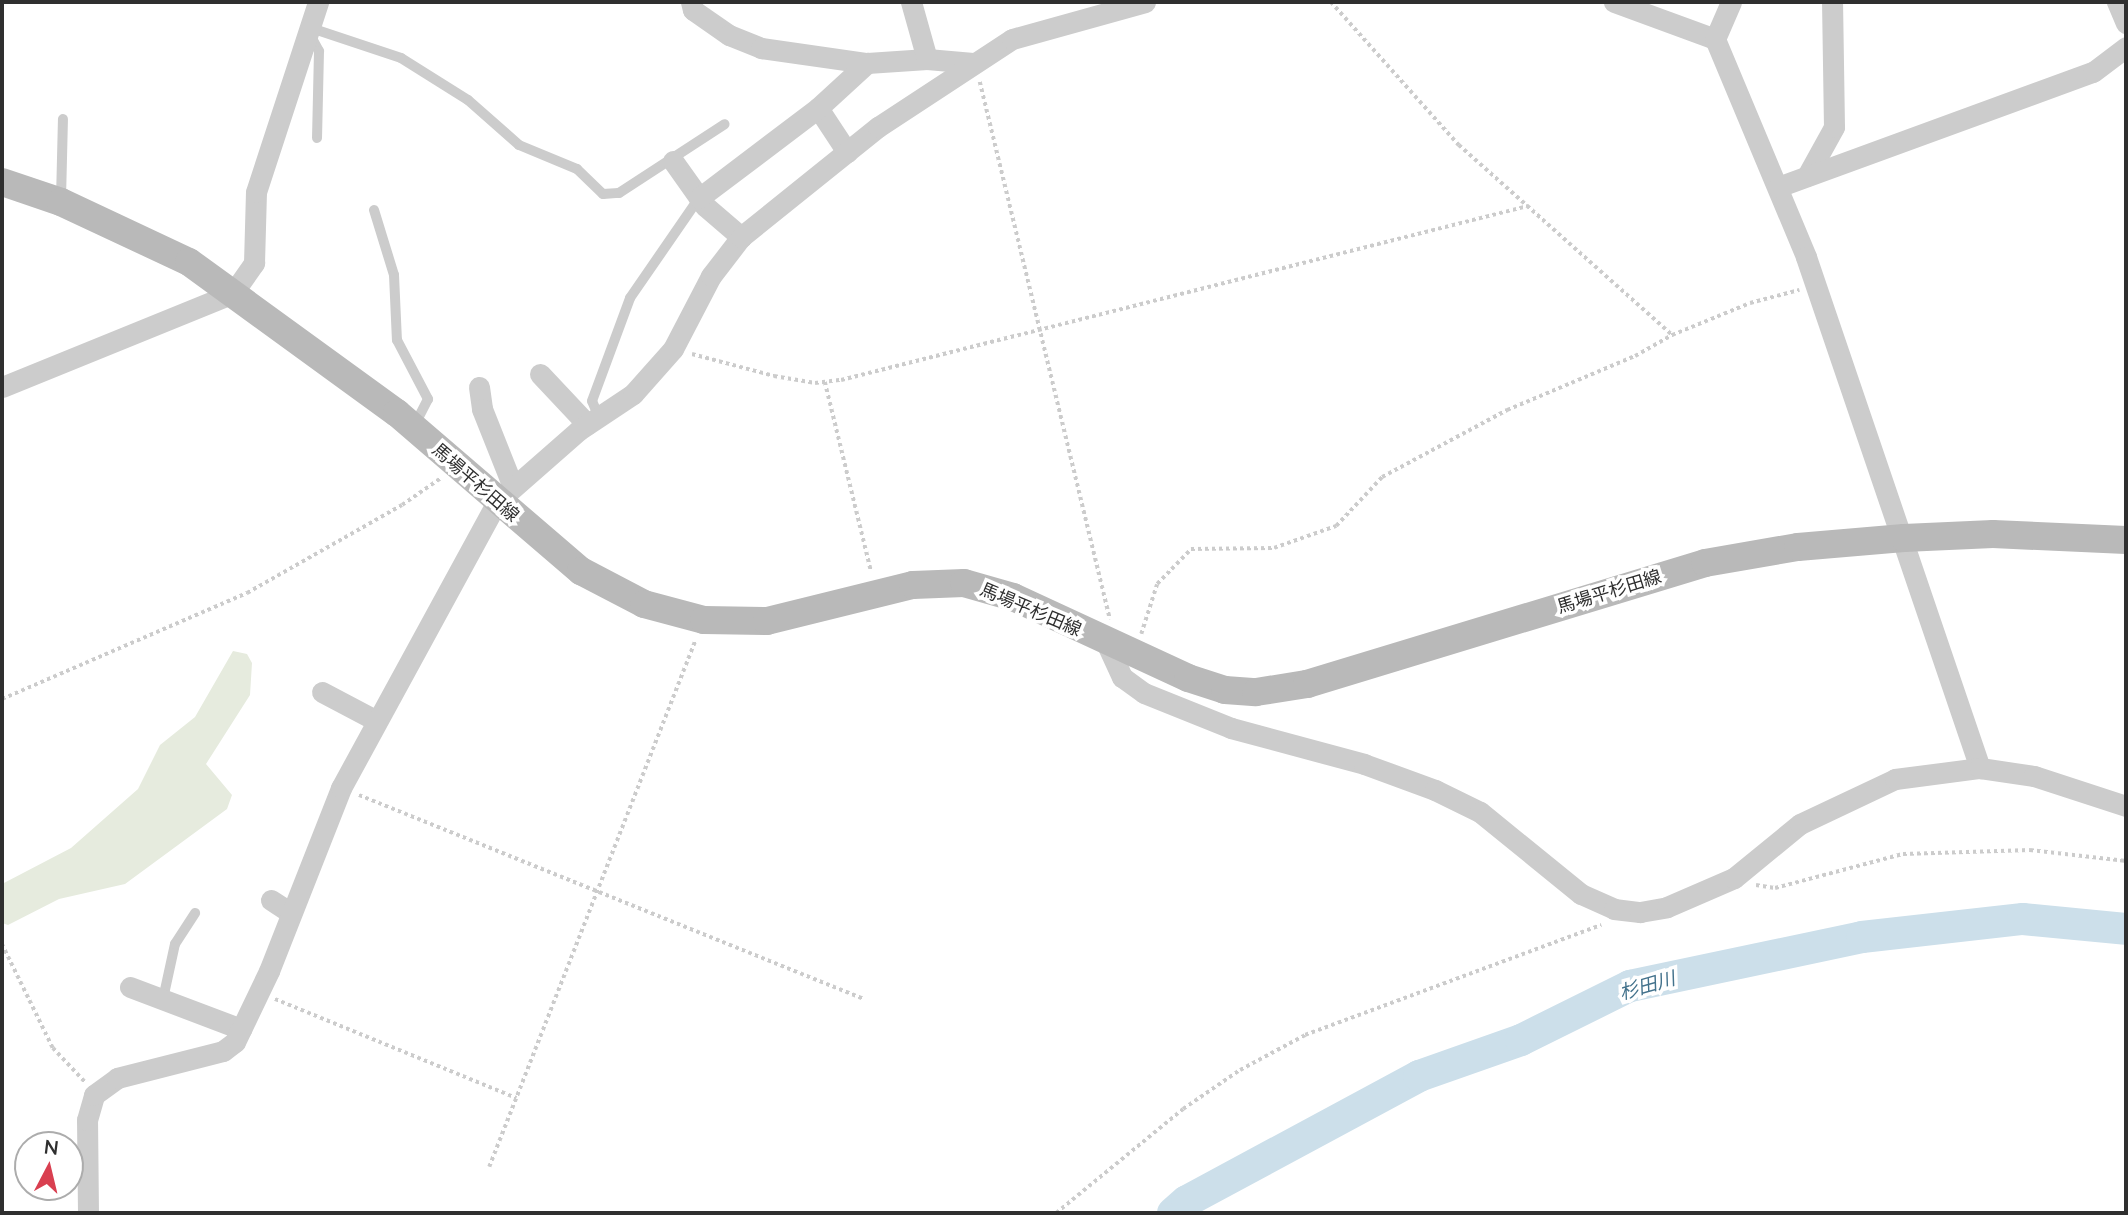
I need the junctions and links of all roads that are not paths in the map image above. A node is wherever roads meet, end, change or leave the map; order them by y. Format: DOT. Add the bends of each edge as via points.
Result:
graph roads {
  1 [pos="318,2"];
  2 [pos="911,2"];
  3 [pos="1146,2"];
  4 [pos="1614,2"];
  5 [pos="1731,2"];
  6 [pos="1832,2"];
  7 [pos="2117,2"];
  8 [pos="686,5"];
  9 [pos="2126,23"];
  10 [pos="310,31"];
  11 [pos="1716,39"];
  12 [pos="2126,47"];
  13 [pos="927,59"];
  14 [pos="867,63"];
  15 [pos="974,63"];
  16 [pos="818,108"];
  17 [pos="63,118"];
  18 [pos="726,124"];
  19 [pos="317,138"];
  20 [pos="847,152"];
  21 [pos="673,161"];
  22 [pos="1807,176"];
  23 [pos="2,182"];
  24 [pos="1779,187"];
  25 [pos="699,198"];
  26 [pos="61,202"];
  27 [pos="374,210"];
  28 [pos="741,237"];
  29 [pos="233,293"];
  30 [pos="540,374"];
  31 [pos="2,387"];
  32 [pos="479,387"];
  33 [pos="593,420"];
  34 [pos="413,427"];
  35 [pos="505,495"];
  36 [pos="1904,538"];
  37 [pos="2126,540"];
  38 [pos="1105,640"];
  39 [pos="322,692"];
  40 [pos="376,720"];
  41 [pos="1980,768"];
  42 [pos="2126,806"];
  43 [pos="271,900"];
  44 [pos="195,913"];
  45 [pos="291,913"];
  46 [pos="130,987"];
  47 [pos="163,999"];
  48 [pos="241,1029"];
  49 [pos="88,1213"];
  1 -- 10 [label="street"];
  2 -- 13 [label="street"];
  3 -- 15 [label="street" via="1012,39"];
  4 -- 11 [label="street"];
  5 -- 11 [label="street"];
  6 -- 22 [label="street" via="1834,127"];
  7 -- 9 [label="street"];
  8 -- 14 [label="street" via="729,35 761,48"];
  10 -- 19 [label="lane" via="319,51"];
  10 -- 21 [label="lane" via="401,58 468,100 519,145 578,169 603,194 619,192"];
  10 -- 29 [label="street" via="256,192 254,263"];
  11 -- 24 [label="street"];
  12 -- 22 [label="street" via="2093,72"];
  13 -- 14 [label="street"];
  13 -- 15 [label="street"];
  14 -- 16 [label="street"];
  15 -- 20 [label="street"];
  16 -- 20 [label="street"];
  16 -- 25 [label="street"];
  17 -- 26 [label="lane"];
  18 -- 21 [label="lane"];
  20 -- 28 [label="street"];
  21 -- 25 [label="street"];
  22 -- 24 [label="street"];
  23 -- 26 [label="main road, 馬場平杉田線"];
  24 -- 36 [label="street"];
  25 -- 28 [label="street"];
  25 -- 33 [label="lane" via="630,298 592,401"];
  26 -- 29 [label="main road, 馬場平杉田線" via="189,262"];
  27 -- 34 [label="lane" via="394,275 397,340 428,399"];
  28 -- 33 [label="street" via="711,276 673,349 633,394"];
  29 -- 31 [label="street"];
  29 -- 34 [label="main road, 馬場平杉田線"];
  30 -- 33 [label="street"];
  32 -- 35 [label="street"];
  33 -- 35 [label="street"];
  34 -- 35 [label="main road, 馬場平杉田線" via="457,466"];
  35 -- 38 [label="main road, 馬場平杉田線" via="581,571 644,604 704,620 767,621 930,582 979,585"];
  35 -- 40 [label="street"];
  36 -- 37 [label="main road, 馬場平杉田線" via="1993,534"];
  36 -- 38 [label="main road, 馬場平杉田線" via="1798,547 1705,563 1274,691 1213,687"];
  36 -- 41 [label="street"];
  38 -- 41 [label="street" via="1122,677 1144,693 1231,729 1364,764 1435,790 1508,831 1596,903 1640,912 1667,907 1725,881 1800,824 1895,779"];
  39 -- 40 [label="street"];
  40 -- 45 [label="street" via="341,788"];
  41 -- 42 [label="street" via="2034,776"];
  43 -- 45 [label="street"];
  44 -- 47 [label="lane" via="175,944"];
  45 -- 48 [label="street"];
  46 -- 47 [label="street"];
  47 -- 48 [label="street"];
  48 -- 49 [label="street" via="235,1042 223,1051 117,1078 94,1095 88,1120"];
}
